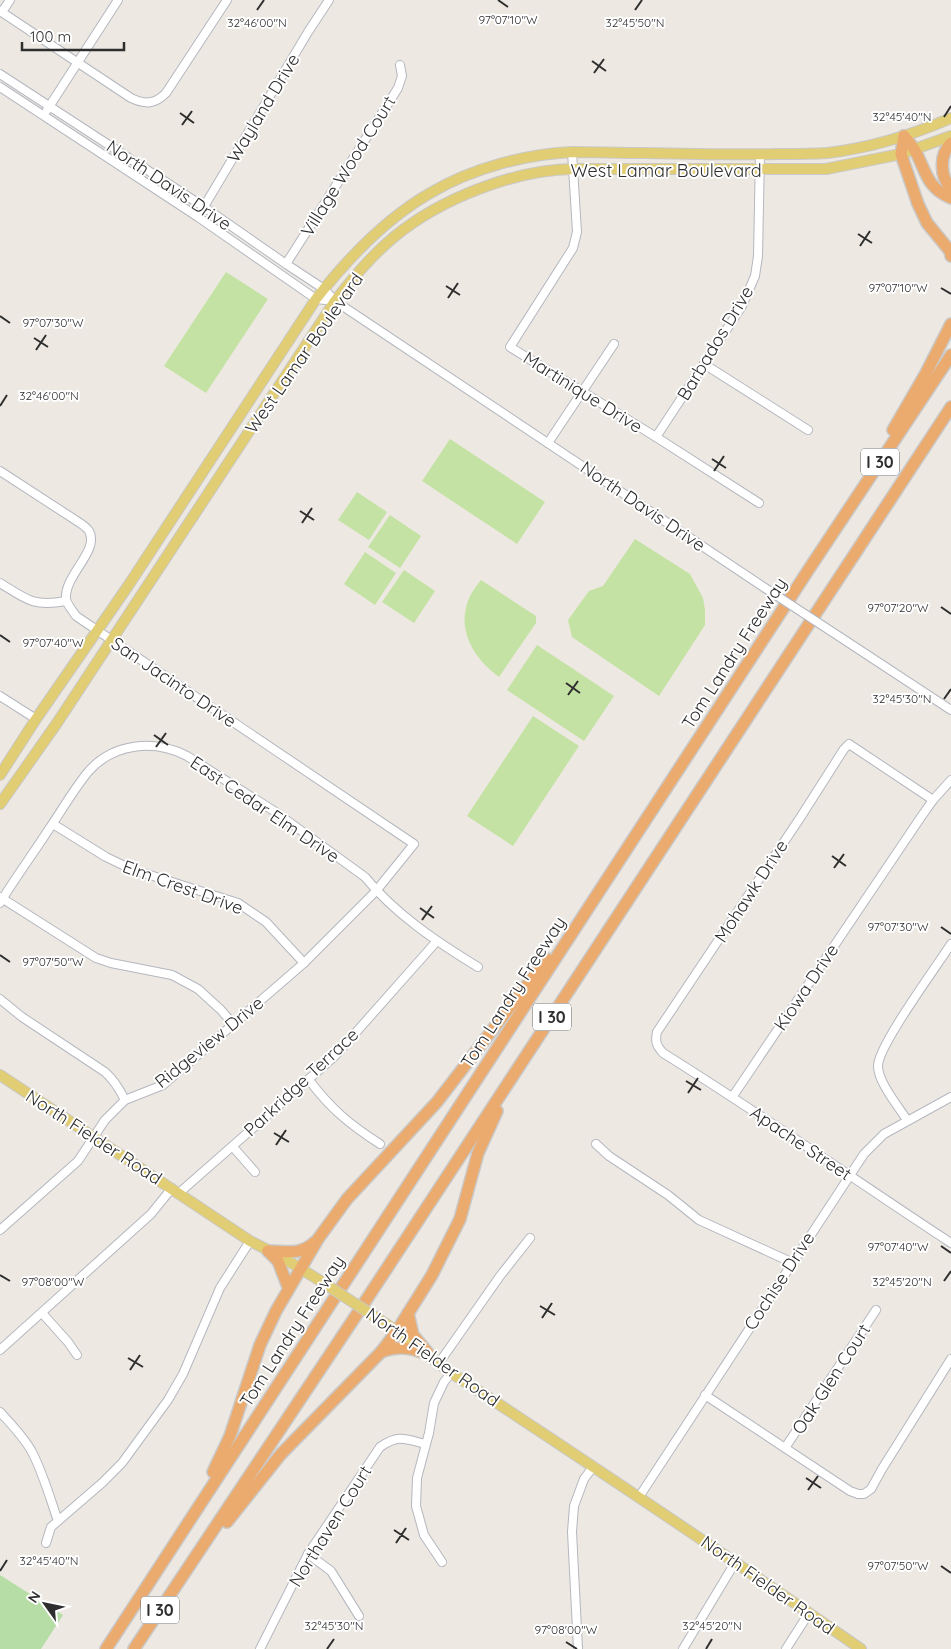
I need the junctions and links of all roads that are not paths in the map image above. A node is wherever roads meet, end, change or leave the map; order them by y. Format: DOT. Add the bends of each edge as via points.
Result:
graph roads {
  1 [pos="10,0"];
  2 [pos="118,0"];
  3 [pos="227,0"];
  4 [pos="330,0"];
  5 [pos="1,12"];
  6 [pos="77,62"];
  7 [pos="400,65"];
  8 [pos="0,74"];
  9 [pos="0,87"];
  10 [pos="49,106"];
  11 [pos="43,115"];
  12 [pos="951,118"];
  13 [pos="904,136"];
  14 [pos="951,136"];
  15 [pos="951,143"];
  16 [pos="914,149"];
  17 [pos="572,152"];
  18 [pos="760,154"];
  19 [pos="901,154"];
  20 [pos="573,169"];
  21 [pos="760,170"];
  22 [pos="951,188"];
  23 [pos="951,198"];
  24 [pos="204,207"];
  25 [pos="198,217"];
  26 [pos="951,256"];
  27 [pos="286,264"];
  28 [pos="324,289"];
  29 [pos="316,299"];
  30 [pos="335,301"];
  31 [pos="951,324"];
  32 [pos="614,344"];
  33 [pos="951,355"];
  34 [pos="704,364"];
  35 [pos="582,392"];
  36 [pos="951,407"];
  37 [pos="808,430"];
  38 [pos="656,437"];
  39 [pos="548,443"];
  40 [pos="0,471"];
  41 [pos="759,503"];
  42 [pos="809,569"];
  43 [pos="0,584"];
  44 [pos="128,586"];
  45 [pos="141,594"];
  46 [pos="66,601"];
  47 [pos="97,629"];
  48 [pos="111,639"];
  49 [pos="0,696"];
  50 [pos="951,710"];
  51 [pos="36,719"];
  52 [pos="0,774"];
  53 [pos="951,780"];
  54 [pos="933,800"];
  55 [pos="0,804"];
  56 [pos="53,824"];
  57 [pos="414,844"];
  58 [pos="604,884"];
  59 [pos="376,891"];
  60 [pos="1,900"];
  61 [pos="436,942"];
  62 [pos="951,944"];
  63 [pos="304,963"];
  64 [pos="478,967"];
  65 [pos="0,999"];
  66 [pos="557,1009"];
  67 [pos="233,1024"];
  68 [pos="656,1040"];
  69 [pos="0,1075"];
  70 [pos="309,1080"];
  71 [pos="733,1096"];
  72 [pos="949,1099"];
  73 [pos="124,1100"];
  74 [pos="951,1109"];
  75 [pos="907,1120"];
  76 [pos="93,1138"];
  77 [pos="380,1144"];
  78 [pos="596,1144"];
  79 [pos="233,1146"];
  80 [pos="255,1172"];
  81 [pos="848,1175"];
  82 [pos="175,1191"];
  83 [pos="0,1230"];
  84 [pos="530,1238"];
  85 [pos="318,1239"];
  86 [pos="250,1241"];
  87 [pos="951,1243"];
  88 [pos="268,1251"];
  89 [pos="791,1262"];
  90 [pos="300,1268"];
  91 [pos="288,1287"];
  92 [pos="876,1310"];
  93 [pos="42,1313"];
  94 [pos="408,1313"];
  95 [pos="397,1331"];
  96 [pos="0,1350"];
  97 [pos="381,1352"];
  98 [pos="77,1355"];
  99 [pos="951,1359"];
  100 [pos="435,1360"];
  101 [pos="451,1373"];
  102 [pos="705,1395"];
  103 [pos="0,1412"];
  104 [pos="425,1444"];
  105 [pos="786,1448"];
  106 [pos="593,1467"];
  107 [pos="639,1497"];
  108 [pos="58,1521"];
  109 [pos="46,1543"];
  110 [pos="308,1554"];
  111 [pos="736,1561"];
  112 [pos="442,1562"];
  113 [pos="186,1571"];
  114 [pos="139,1597"];
  115 [pos="809,1613"];
  116 [pos="359,1616"];
  117 [pos="106,1649"];
  118 [pos="134,1649"];
  119 [pos="260,1649"];
  120 [pos="578,1649"];
  121 [pos="683,1649"];
  122 [pos="786,1649"];
  123 [pos="860,1649"];
  1 -- 5 [label="street"];
  2 -- 6 [label="street"];
  3 -- 6 [label="street" via="166,93 158,100 139,102"];
  4 -- 24 [label="street, Wayland Drive"];
  5 -- 6 [label="street"];
  6 -- 10 [label="street"];
  7 -- 27 [label="street, Village Wood Court" via="402,76 398,88"];
  8 -- 10 [label="street, North Davis Drive"];
  9 -- 11 [label="street, North Davis Drive"];
  10 -- 11 [label="street"];
  10 -- 24 [label="street, North Davis Drive"];
  11 -- 25 [label="street, North Davis Drive"];
  12 -- 13 [label="main road, West Lamar Boulevard"];
  13 -- 16 [label="highway"];
  13 -- 18 [label="main road, West Lamar Boulevard" via="844,151"];
  13 -- 19 [label="highway"];
  14 -- 16 [label="main road, West Lamar Boulevard"];
  15 -- 22 [label="highway" via="943,161 943,177"];
  16 -- 19 [label="main road, West Lamar Boulevard"];
  16 -- 23 [label="highway" via="934,187"];
  17 -- 18 [label="main road, West Lamar Boulevard"];
  17 -- 20 [label="street"];
  17 -- 28 [label="main road, West Lamar Boulevard" via="499,165 433,192 383,227 346,262"];
  18 -- 21 [label="street, Barbados Drive"];
  19 -- 21 [label="main road, West Lamar Boulevard" via="826,169"];
  19 -- 26 [label="highway" via="924,217"];
  20 -- 21 [label="main road, West Lamar Boulevard"];
  20 -- 30 [label="main road, West Lamar Boulevard" via="541,172 491,185 420,219 378,252"];
  20 -- 35 [label="street, Martinique Drive" via="577,232 573,248 510,347"];
  21 -- 34 [label="street, Barbados Drive" via="755,276 742,306"];
  24 -- 25 [label="street, Wayland Drive"];
  24 -- 27 [label="street, North Davis Drive"];
  25 -- 29 [label="street, North Davis Drive"];
  27 -- 28 [label="street, North Davis Drive"];
  28 -- 29 [label="main road, West Lamar Boulevard"];
  28 -- 30 [label="street, North Davis Drive"];
  29 -- 30 [label="street, North Davis Drive"];
  29 -- 44 [label="main road, West Lamar Boulevard"];
  30 -- 39 [label="street, North Davis Drive"];
  30 -- 45 [label="main road, West Lamar Boulevard"];
  31 -- 42 [label="highway" via="900,419"];
  32 -- 35 [label="street"];
  33 -- 42 [label="highway, Tom Landry Freeway / I 30"];
  34 -- 37 [label="street"];
  34 -- 38 [label="street, Barbados Drive"];
  35 -- 38 [label="street, Martinique Drive"];
  35 -- 39 [label="street"];
  36 -- 66 [label="highway, I 30"];
  38 -- 41 [label="street, Martinique Drive"];
  39 -- 50 [label="street, North Davis Drive, bridge"];
  40 -- 46 [label="street" via="89,531 92,542 68,586"];
  42 -- 58 [label="highway, Tom Landry Freeway / I 30"];
  43 -- 46 [label="street" via="26,600 47,604"];
  44 -- 45 [label="main road"];
  44 -- 47 [label="main road, West Lamar Boulevard"];
  45 -- 48 [label="main road, West Lamar Boulevard"];
  46 -- 47 [label="street, San Jacinto Drive" via="76,616"];
  47 -- 48 [label="street, San Jacinto Drive"];
  47 -- 51 [label="main road, West Lamar Boulevard"];
  48 -- 55 [label="main road, West Lamar Boulevard"];
  48 -- 57 [label="street, San Jacinto Drive"];
  49 -- 51 [label="street"];
  51 -- 52 [label="main road, West Lamar Boulevard"];
  53 -- 54 [label="street, Kiowa Drive"];
  54 -- 68 [label="street, Mohawk Drive" via="849,744 657,1032"];
  54 -- 71 [label="street, Kiowa Drive"];
  56 -- 59 [label="street, East Cedar Elm Drive" via="89,771 102,760 134,746 162,746 187,756 274,811 365,877"];
  56 -- 60 [label="street, East Cedar Elm Drive"];
  56 -- 63 [label="street, Elm Crest Drive" via="106,858 131,869 238,903 266,922"];
  57 -- 59 [label="street, Ridgeview Drive"];
  58 -- 85 [label="highway" via="436,1102 347,1198"];
  58 -- 114 [label="highway, Tom Landry Freeway / I 30"];
  59 -- 61 [label="street, East Cedar Elm Drive"];
  59 -- 63 [label="street, Ridgeview Drive"];
  60 -- 67 [label="street" via="96,958 172,975 198,989"];
  61 -- 64 [label="street, East Cedar Elm Drive"];
  61 -- 70 [label="street, Parkridge Terrace"];
  62 -- 75 [label="street" via="879,1058 880,1077"];
  63 -- 67 [label="street, Ridgeview Drive"];
  65 -- 73 [label="street" via="112,1078"];
  66 -- 94 [label="highway" via="498,1110 478,1153 460,1219 432,1275"];
  66 -- 113 [label="highway, I 30"];
  67 -- 73 [label="street, Ridgeview Drive" via="163,1085"];
  68 -- 71 [label="street, Apache Street" via="663,1052"];
  69 -- 76 [label="main road, North Fielder Road"];
  70 -- 77 [label="street" via="339,1115"];
  70 -- 79 [label="street, Parkridge Terrace"];
  71 -- 81 [label="street, Apache Street"];
  72 -- 74 [label="street"];
  72 -- 75 [label="street, Cochise Drive"];
  73 -- 76 [label="street, Ridgeview Drive"];
  75 -- 81 [label="street, Cochise Drive" via="884,1134"];
  76 -- 82 [label="main road, North Fielder Road"];
  76 -- 83 [label="street, Ridgeview Drive" via="78,1161"];
  78 -- 89 [label="street" via="608,1156 668,1195 699,1220"];
  79 -- 80 [label="street"];
  79 -- 82 [label="street, Parkridge Terrace"];
  81 -- 87 [label="street, Apache Street"];
  81 -- 89 [label="street, Cochise Drive"];
  82 -- 86 [label="main road, North Fielder Road"];
  82 -- 93 [label="street, Parkridge Terrace"];
  84 -- 100 [label="street"];
  85 -- 88 [label="highway" via="306,1249"];
  85 -- 90 [label="highway"];
  86 -- 88 [label="main road, North Fielder Road"];
  86 -- 108 [label="street" via="220,1288 183,1374 168,1400 122,1463"];
  88 -- 90 [label="main road, North Fielder Road"];
  88 -- 91 [label="highway" via="278,1261"];
  89 -- 102 [label="street, Cochise Drive"];
  90 -- 91 [label="highway"];
  90 -- 95 [label="main road, North Fielder Road, bridge"];
  91 -- 114 [label="highway" via="260,1345 230,1436 216,1466"];
  92 -- 105 [label="street, Oak Glen Court"];
  93 -- 96 [label="street, Parkridge Terrace"];
  93 -- 98 [label="street"];
  94 -- 95 [label="highway"];
  94 -- 100 [label="highway" via="413,1335"];
  95 -- 97 [label="highway"];
  95 -- 100 [label="main road, North Fielder Road"];
  97 -- 100 [label="highway" via="403,1347 416,1349"];
  97 -- 113 [label="highway" via="281,1454"];
  99 -- 105 [label="street" via="866,1493 850,1491"];
  100 -- 101 [label="main road, North Fielder Road"];
  101 -- 104 [label="street" via="434,1403"];
  101 -- 106 [label="main road, North Fielder Road"];
  102 -- 105 [label="street"];
  102 -- 107 [label="street, Cochise Drive"];
  103 -- 108 [label="street" via="32,1452"];
  104 -- 110 [label="street, Northaven Court" via="398,1437 380,1447"];
  104 -- 112 [label="street" via="417,1478 416,1506 424,1535"];
  106 -- 107 [label="main road, North Fielder Road"];
  106 -- 120 [label="street" via="584,1479 574,1506 572,1532"];
  107 -- 111 [label="main road, North Fielder Road"];
  108 -- 109 [label="street"];
  110 -- 116 [label="street" via="331,1571"];
  110 -- 119 [label="street, Northaven Court"];
  111 -- 115 [label="main road, North Fielder Road"];
  111 -- 121 [label="street"];
  113 -- 118 [label="highway, I 30"];
  114 -- 117 [label="highway, Tom Landry Freeway / I 30"];
  115 -- 122 [label="street"];
  115 -- 123 [label="main road, North Fielder Road"];
}
